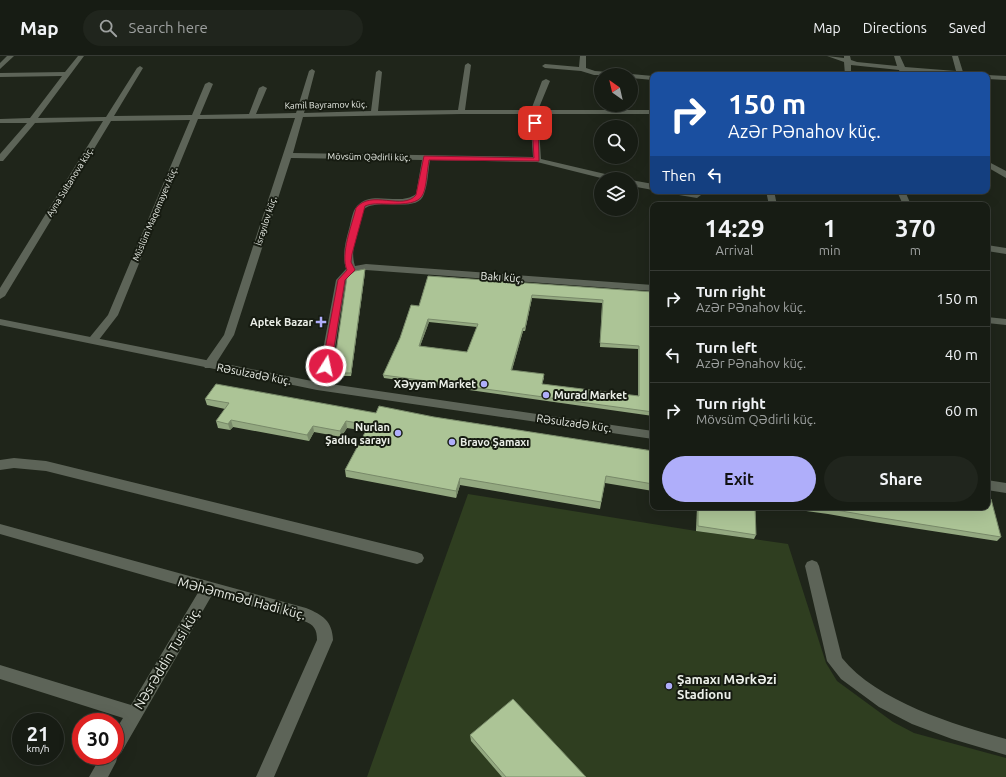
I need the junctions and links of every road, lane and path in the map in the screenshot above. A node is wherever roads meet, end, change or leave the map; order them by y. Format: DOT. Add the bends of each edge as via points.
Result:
graph roads {
  1 [pos="11,56"];
  2 [pos="81,56"];
  3 [pos="583,56"];
  4 [pos="830,56"];
  5 [pos="897,56"];
  6 [pos="955,56"];
  7 [pos="847,59"];
  8 [pos="468,65"];
  9 [pos="545,66"];
  10 [pos="0,67"];
  11 [pos="140,68"];
  12 [pos="582,69"];
  13 [pos="312,71"];
  14 [pos="904,71"];
  15 [pos="379,72"];
  16 [pos="848,72"];
  17 [pos="923,72"];
  18 [pos="959,72"];
  19 [pos="594,73"];
  20 [pos="67,74"];
  21 [pos="0,76"];
  22 [pos="990,76"];
  23 [pos="638,77"];
  24 [pos="650,78"];
  25 [pos="1006,78"];
  26 [pos="546,82"];
  27 [pos="209,84"];
  28 [pos="263,88"];
  29 [pos="534,111"];
  30 [pos="461,112"];
  31 [pos="650,112"];
  32 [pos="374,115"];
  33 [pos="299,116"];
  34 [pos="250,117"];
  35 [pos="195,118"];
  36 [pos="109,119"];
  37 [pos="33,120"];
  38 [pos="0,121"];
  39 [pos="288,155"];
  40 [pos="426,158"];
  41 [pos="0,159"];
  42 [pos="537,160"];
  43 [pos="990,165"];
  44 [pos="594,174"];
  45 [pos="1006,175"];
  46 [pos="638,184"];
  47 [pos="650,186"];
  48 [pos="691,194"];
  49 [pos="697,195"];
  50 [pos="990,248"];
  51 [pos="1006,251"];
  52 [pos="351,270"];
  53 [pos="650,288"];
  54 [pos="0,296"];
  55 [pos="990,320"];
  56 [pos="0,322"];
  57 [pos="1006,322"];
  58 [pos="94,339"];
  59 [pos="209,365"];
  60 [pos="318,386"];
  61 [pos="650,435"];
  62 [pos="0,465"];
  63 [pos="990,486"];
  64 [pos="1006,490"];
  65 [pos="0,530"];
  66 [pos="416,558"];
  67 [pos="812,566"];
  68 [pos="208,589"];
  69 [pos="0,672"];
  70 [pos="134,714"];
  71 [pos="124,731"];
  72 [pos="1006,747"];
  73 [pos="105,765"];
  74 [pos="98,777"];
  75 [pos="265,777"];
  1 -- 10 [label="street"];
  2 -- 20 [label="street"];
  3 -- 12 [label="street"];
  4 -- 7 [label="street"];
  5 -- 14 [label="street"];
  6 -- 18 [label="street"];
  7 -- 14 [label="street"];
  7 -- 16 [label="street"];
  8 -- 30 [label="street"];
  9 -- 12 [label="street"];
  11 -- 36 [label="street, Ayna Sultanova küç."];
  12 -- 19 [label="street"];
  13 -- 33 [label="street, İsrayılov küç."];
  14 -- 17 [label="street"];
  15 -- 32 [label="street"];
  20 -- 21 [label="street"];
  20 -- 37 [label="street"];
  22 -- 25 [label="street"];
  23 -- 24 [label="street"];
  26 -- 29 [label="street"];
  27 -- 35 [label="street, Müslüm Maqomayev küç."];
  28 -- 34 [label="street"];
  29 -- 30 [label="street, Kamil Bayramov küç."];
  29 -- 31 [label="street, Kamil Bayramov küç."];
  29 -- 42 [label="street"];
  30 -- 32 [label="street, Kamil Bayramov küç."];
  32 -- 33 [label="street, Kamil Bayramov küç."];
  33 -- 34 [label="street, Kamil Bayramov küç."];
  33 -- 39 [label="street, İsrayılov küç."];
  34 -- 35 [label="street, Kamil Bayramov küç."];
  35 -- 36 [label="street, Kamil Bayramov küç."];
  35 -- 58 [label="street, Müslüm Maqomayev küç." via="113,315"];
  36 -- 37 [label="street, Kamil Bayramov küç."];
  36 -- 54 [label="street, Ayna Sultanova küç."];
  37 -- 38 [label="street, Kamil Bayramov küç."];
  37 -- 41 [label="street"];
  39 -- 40 [label="street, Mövsüm Qədirli küç."];
  39 -- 59 [label="street, İsrayılov küç." via="229,334"];
  40 -- 42 [label="street, Mövsüm Qədirli küç."];
  40 -- 52 [label="street" via="420,195 416,200 369,202 360,208 348,254 347,262"];
  42 -- 44 [label="street, Mövsüm Qədirli küç."];
  43 -- 45 [label="street"];
  46 -- 47 [label="street"];
  48 -- 49 [label="street"];
  50 -- 51 [label="street"];
  52 -- 53 [label="street, Bakı küç." via="366,267"];
  52 -- 60 [label="street" via="342,280 326,366"];
  55 -- 57 [label="street"];
  56 -- 58 [label="street, Rəsulzadə küç."];
  58 -- 59 [label="street, Rəsulzadə küç."];
  59 -- 60 [label="street, Rəsulzadə küç."];
  60 -- 61 [label="street, Rəsulzadə küç."];
  62 -- 66 [label="street" via="14,463 46,466"];
  63 -- 64 [label="street"];
  65 -- 68 [label="street, Məhəmməd Hadi küç."];
  67 -- 72 [label="street" via="835,661 844,673 888,704 932,725"];
  68 -- 70 [label="street, Nəsrəddin Tusi küç."];
  68 -- 75 [label="street, Məhəmməd Hadi küç." via="306,615 318,620 325,628 325,640"];
  69 -- 70 [label="street"];
  70 -- 71 [label="street, Nəsrəddin Tusi küç."];
  73 -- 74 [label="street"];
}
